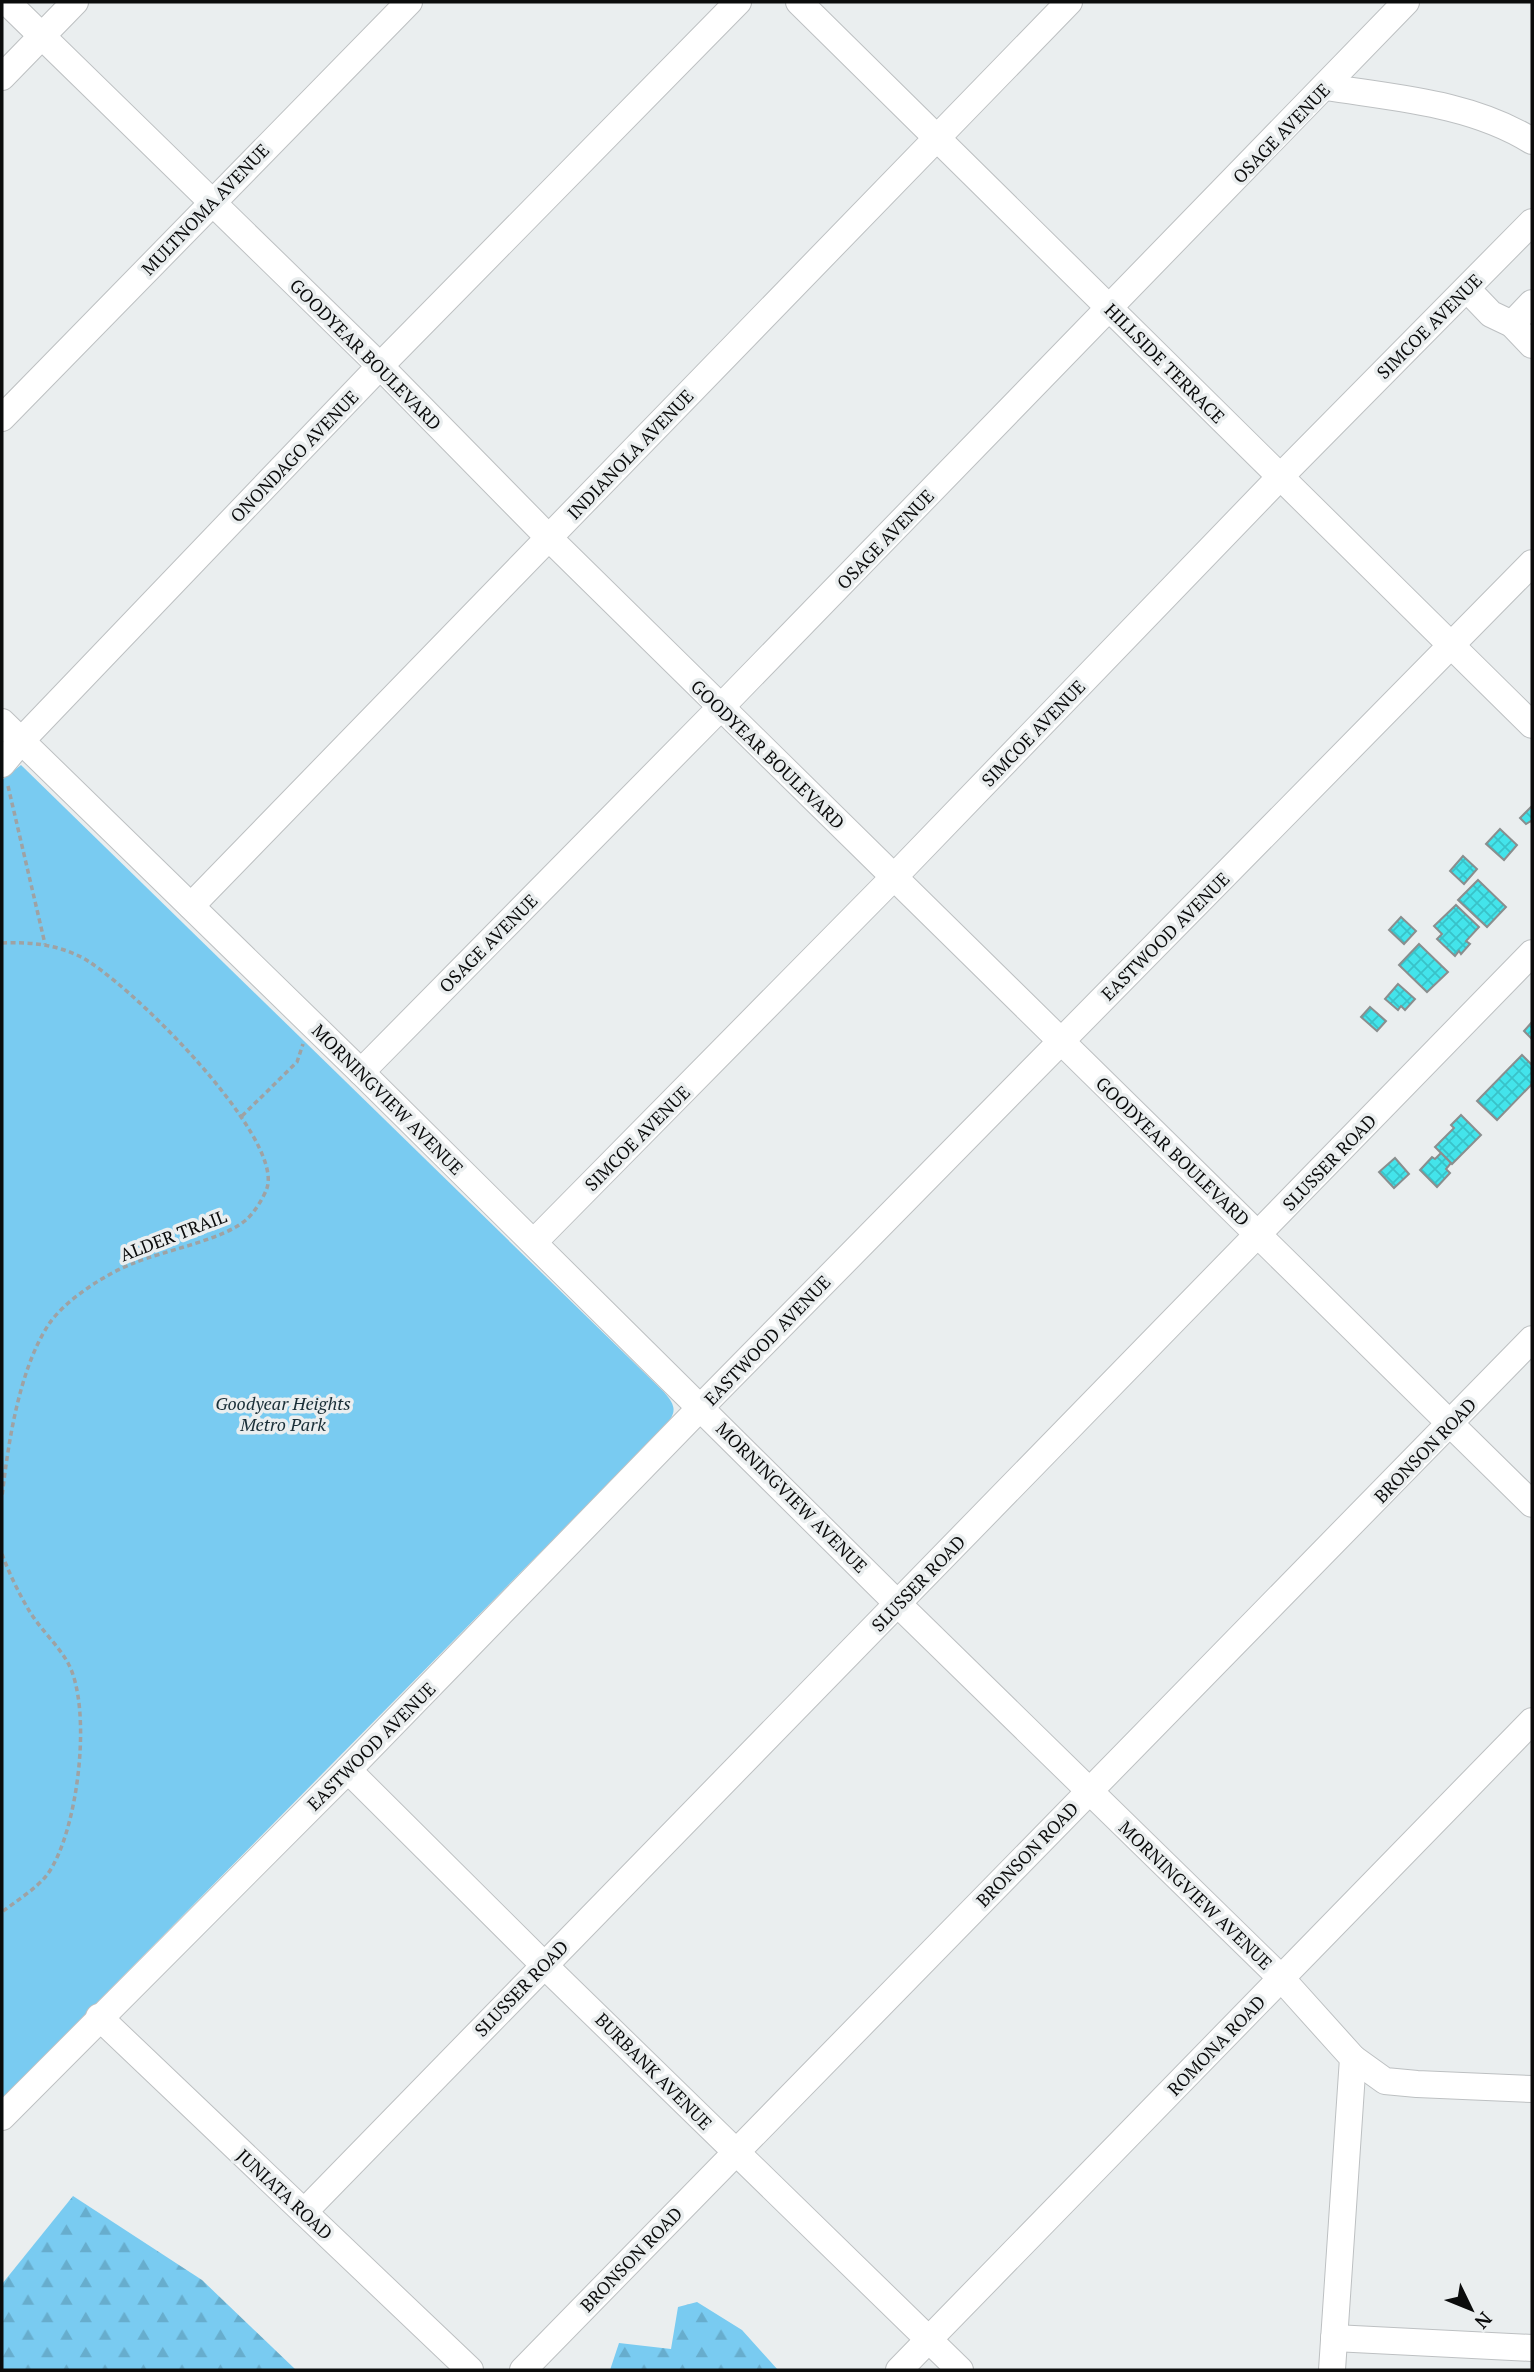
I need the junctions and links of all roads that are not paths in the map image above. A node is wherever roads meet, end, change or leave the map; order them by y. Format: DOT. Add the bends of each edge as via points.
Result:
graph roads {
  1 [pos="7,2"];
  2 [pos="75,2"];
  3 [pos="409,2"];
  4 [pos="738,2"];
  5 [pos="799,2"];
  6 [pos="1069,2"];
  7 [pos="1406,2"];
  8 [pos="42,36"];
  9 [pos="2,77"];
  10 [pos="1326,87"];
  11 [pos="937,137"];
  12 [pos="1532,141"];
  13 [pos="212,202"];
  14 [pos="1532,222"];
  15 [pos="1467,289"];
  16 [pos="1532,303"];
  17 [pos="1110,308"];
  18 [pos="1512,324"];
  19 [pos="1532,345"];
  20 [pos="380,366"];
  21 [pos="2,418"];
  22 [pos="1280,477"];
  23 [pos="549,538"];
  24 [pos="1532,563"];
  25 [pos="1451,645"];
  26 [pos="721,707"];
  27 [pos="2,722"];
  28 [pos="1532,724"];
  29 [pos="21,741"];
  30 [pos="2,763"];
  31 [pos="894,877"];
  32 [pos="191,906"];
  33 [pos="1532,953"];
  34 [pos="1061,1040"];
  35 [pos="361,1072"];
  36 [pos="1258,1234"];
  37 [pos="534,1242"];
  38 [pos="1532,1339"];
  39 [pos="701,1407"];
  40 [pos="1451,1423"];
  41 [pos="1532,1504"];
  42 [pos="898,1604"];
  43 [pos="1532,1721"];
  44 [pos="348,1770"];
  45 [pos="1090,1790"];
  46 [pos="544,1965"];
  47 [pos="1281,1978"];
  48 [pos="99,2017"];
  49 [pos="1353,2058"];
  50 [pos="1532,2089"];
  51 [pos="2,2117"];
  52 [pos="736,2151"];
  53 [pos="304,2212"];
  54 [pos="1334,2338"];
  55 [pos="929,2340"];
  56 [pos="1532,2348"];
  57 [pos="470,2370"];
  58 [pos="523,2370"];
  59 [pos="899,2370"];
  60 [pos="960,2370"];
  61 [pos="1332,2370"];
  1 -- 8 [label="street, GOODYEAR BOULEVARD"];
  2 -- 8 [label="street"];
  3 -- 13 [label="street, MULTNOMA AVENUE"];
  4 -- 20 [label="street, ONONDAGO AVENUE"];
  5 -- 11 [label="street, HILLSIDE TERRACE"];
  6 -- 11 [label="street, INDIANOLA AVENUE"];
  7 -- 10 [label="street, OSAGE AVENUE"];
  8 -- 9 [label="street"];
  8 -- 13 [label="street, GOODYEAR BOULEVARD"];
  10 -- 12 [label="street" via="1469,112"];
  10 -- 17 [label="street, OSAGE AVENUE"];
  11 -- 17 [label="street, HILLSIDE TERRACE"];
  11 -- 23 [label="street, INDIANOLA AVENUE"];
  13 -- 20 [label="street, GOODYEAR BOULEVARD"];
  13 -- 21 [label="street, MULTNOMA AVENUE"];
  14 -- 15 [label="street, SIMCOE AVENUE"];
  15 -- 18 [label="street" via="1491,314"];
  15 -- 22 [label="street, SIMCOE AVENUE"];
  16 -- 18 [label="street"];
  17 -- 22 [label="street, HILLSIDE TERRACE"];
  17 -- 26 [label="street, OSAGE AVENUE"];
  18 -- 19 [label="street"];
  20 -- 23 [label="street, GOODYEAR BOULEVARD"];
  20 -- 29 [label="street, ONONDAGO AVENUE"];
  22 -- 25 [label="street, HILLSIDE TERRACE"];
  22 -- 31 [label="street, SIMCOE AVENUE"];
  23 -- 26 [label="street, GOODYEAR BOULEVARD"];
  23 -- 32 [label="street, INDIANOLA AVENUE"];
  24 -- 25 [label="street, EASTWOOD AVENUE"];
  25 -- 28 [label="street, HILLSIDE TERRACE"];
  25 -- 34 [label="street, EASTWOOD AVENUE"];
  26 -- 31 [label="street, GOODYEAR BOULEVARD"];
  26 -- 35 [label="street, OSAGE AVENUE"];
  27 -- 29 [label="street, MORNINGVIEW AVENUE"];
  29 -- 30 [label="street, ONONDAGO AVENUE"];
  29 -- 32 [label="street, MORNINGVIEW AVENUE"];
  31 -- 34 [label="street, GOODYEAR BOULEVARD"];
  31 -- 37 [label="street, SIMCOE AVENUE"];
  32 -- 35 [label="street, MORNINGVIEW AVENUE"];
  33 -- 36 [label="street, SLUSSER ROAD"];
  34 -- 36 [label="street, GOODYEAR BOULEVARD"];
  34 -- 39 [label="street, EASTWOOD AVENUE"];
  35 -- 37 [label="street, MORNINGVIEW AVENUE"];
  36 -- 40 [label="street, GOODYEAR BOULEVARD"];
  36 -- 42 [label="street, SLUSSER ROAD"];
  37 -- 39 [label="street, MORNINGVIEW AVENUE"];
  38 -- 40 [label="street, BRONSON ROAD"];
  39 -- 42 [label="street, MORNINGVIEW AVENUE"];
  39 -- 44 [label="street, EASTWOOD AVENUE"];
  40 -- 41 [label="street, GOODYEAR BOULEVARD"];
  40 -- 45 [label="street, BRONSON ROAD"];
  42 -- 45 [label="street, MORNINGVIEW AVENUE"];
  42 -- 46 [label="street, SLUSSER ROAD"];
  43 -- 47 [label="street, ROMONA ROAD"];
  44 -- 46 [label="street, BURBANK AVENUE"];
  44 -- 48 [label="street, EASTWOOD AVENUE"];
  45 -- 47 [label="street, MORNINGVIEW AVENUE"];
  45 -- 52 [label="street, BRONSON ROAD"];
  46 -- 52 [label="street, BURBANK AVENUE"];
  46 -- 53 [label="street, SLUSSER ROAD"];
  47 -- 49 [label="street, MORNINGVIEW AVENUE"];
  47 -- 55 [label="street, ROMONA ROAD"];
  48 -- 51 [label="street, EASTWOOD AVENUE"];
  48 -- 53 [label="street, JUNIATA ROAD"];
  49 -- 50 [label="street, MORNINGVIEW AVENUE" via="1385,2081"];
  49 -- 54 [label="street"];
  52 -- 55 [label="street, BURBANK AVENUE"];
  52 -- 58 [label="street, BRONSON ROAD"];
  53 -- 57 [label="street, JUNIATA ROAD"];
  54 -- 56 [label="street"];
  54 -- 61 [label="street"];
  55 -- 59 [label="street, ROMONA ROAD"];
  55 -- 60 [label="street, BURBANK AVENUE"];
}
